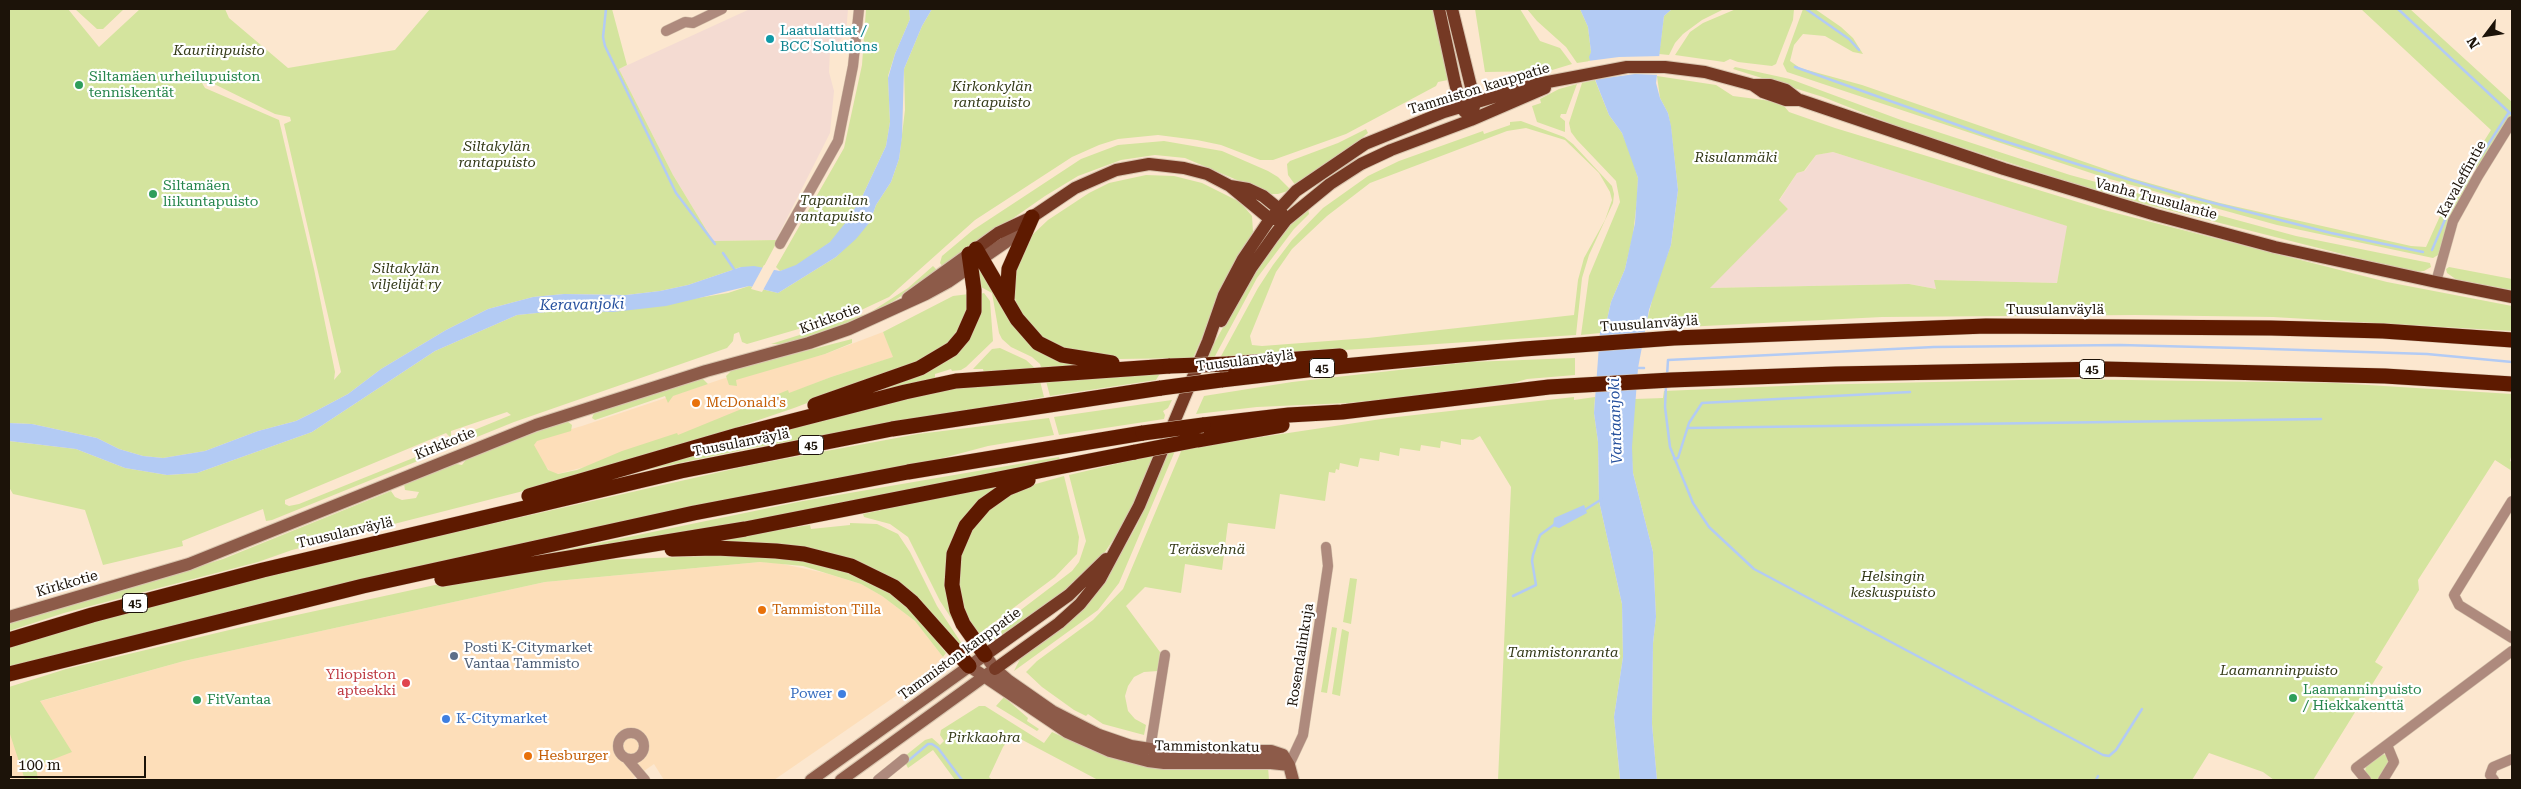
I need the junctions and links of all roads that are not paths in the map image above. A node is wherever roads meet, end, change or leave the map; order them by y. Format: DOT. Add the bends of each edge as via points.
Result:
graph roads {
  1 [pos="722,9"];
  2 [pos="859,9"];
  3 [pos="1439,9"];
  4 [pos="1452,9"];
  5 [pos="666,31"];
  6 [pos="1560,80"];
  7 [pos="1475,103"];
  8 [pos="1461,107"];
  9 [pos="1472,120"];
  10 [pos="2512,121"];
  11 [pos="1230,186"];
  12 [pos="1279,208"];
  13 [pos="1032,217"];
  14 [pos="1270,218"];
  15 [pos="1286,220"];
  16 [pos="780,244"];
  17 [pos="975,257"];
  18 [pos="2436,282"];
  19 [pos="2512,297"];
  20 [pos="1007,301"];
  21 [pos="2512,340"];
  22 [pos="1208,341"];
  23 [pos="1424,358"];
  24 [pos="1143,367"];
  25 [pos="2512,384"];
  26 [pos="1342,412"];
  27 [pos="738,434"];
  28 [pos="1058,468"];
  29 [pos="2512,501"];
  30 [pos="465,522"];
  31 [pos="1119,544"];
  32 [pos="1326,547"];
  33 [pos="613,551"];
  34 [pos="363,586"];
  35 [pos="9,617"];
  36 [pos="2512,638"];
  37 [pos="9,640"];
  38 [pos="2512,650"];
  39 [pos="985,655"];
  40 [pos="1165,655"];
  41 [pos="969,666"];
  42 [pos="995,669"];
  43 [pos="9,674"];
  44 [pos="982,677"];
  45 [pos="2387,746"];
  46 [pos="642,754"];
  47 [pos="1149,755"];
  48 [pos="2512,758"];
  49 [pos="904,759"];
  50 [pos="628,760"];
  51 [pos="1289,765"];
  52 [pos="643,778"];
  53 [pos="811,780"];
  54 [pos="840,780"];
  55 [pos="878,780"];
  56 [pos="1293,780"];
  57 [pos="2366,780"];
  58 [pos="2382,780"];
  59 [pos="2494,780"];
  1 -- 5 [label="street"];
  2 -- 16 [label="street" via="853,66 838,141"];
  3 -- 8 [label="main road"];
  4 -- 7 [label="main road"];
  6 -- 7 [label="main road, Tammiston kauppatie"];
  6 -- 9 [label="main road, Tammiston kauppatie"];
  6 -- 18 [label="main road, Vanha Tuusulantie" via="1627,67 1690,70 1753,85 1786,100 1800,100 2122,205 2275,246"];
  7 -- 8 [label="main road, Tammiston kauppatie"];
  7 -- 9 [label="main road"];
  8 -- 9 [label="main road"];
  8 -- 12 [label="main road, Tammiston kauppatie" via="1365,144 1296,191"];
  9 -- 15 [label="main road, Tammiston kauppatie" via="1361,164 1330,184"];
  10 -- 18 [label="street, Kavaleffintie" via="2453,221"];
  11 -- 12 [label="main road, Kirkkotie" via="1248,189"];
  11 -- 13 [label="main road, Kirkkotie" via="1207,174 1184,168 1149,164 1129,167 1075,188"];
  11 -- 14 [label="main road, Kirkkotie"];
  12 -- 14 [label="main road, Tammiston kauppatie"];
  12 -- 15 [label="main road, Kirkkotie"];
  13 -- 17 [label="street, Kirkkotie" via="1006,242"];
  13 -- 20 [label="highway" via="1009,269"];
  14 -- 15 [label="main road"];
  14 -- 22 [label="main road, Tammiston kauppatie" via="1224,295"];
  15 -- 22 [label="main road, Tammiston kauppatie" via="1251,268"];
  17 -- 20 [label="highway"];
  17 -- 27 [label="highway" via="975,301 970,324 952,349 936,361"];
  17 -- 35 [label="street, Kirkkotie" via="896,308 826,338 712,369 536,425 189,564"];
  18 -- 19 [label="main road, Vanha Tuusulantie"];
  20 -- 24 [label="highway" via="1028,334 1049,350 1075,358"];
  21 -- 23 [label="highway, Tuusulanväylä / 45" via="2272,328 1996,326 1674,338"];
  22 -- 31 [label="main road, Tammiston kauppatie" via="1140,506"];
  23 -- 24 [label="highway, bridge" via="1384,354"];
  23 -- 30 [label="highway, Tuusulanväylä / 45, bridge" via="1161,388 883,431 681,471"];
  24 -- 27 [label="highway" via="956,381"];
  25 -- 26 [label="highway, 45" via="2366,375 2105,369 1990,370 1670,380 1549,388"];
  26 -- 28 [label="highway, bridge"];
  26 -- 34 [label="highway, 45, bridge" via="1289,415 1142,433 785,494"];
  27 -- 30 [label="highway" via="513,501"];
  28 -- 33 [label="highway" via="849,510"];
  28 -- 39 [label="highway" via="995,496 974,516 960,539 952,571 954,598 963,624"];
  29 -- 36 [label="street" via="2455,592 2455,601"];
  30 -- 37 [label="highway, Tuusulanväylä / 45" via="253,572"];
  31 -- 39 [label="main road, Tammiston kauppatie" via="1068,595"];
  31 -- 42 [label="main road, Tammiston kauppatie" via="1100,579 1080,604"];
  32 -- 51 [label="street, Rosendalinkuja" via="1328,566 1303,735"];
  33 -- 34 [label="highway" via="414,584"];
  33 -- 41 [label="highway" via="716,548 776,551 852,566 894,587 912,602"];
  34 -- 43 [label="highway, 45"];
  38 -- 45 [label="street"];
  39 -- 41 [label="street, Tammiston kauppatie"];
  39 -- 42 [label="street, Tammistonkatu"];
  40 -- 47 [label="street"];
  41 -- 44 [label="street, Tammistonkatu"];
  41 -- 53 [label="street, Tammiston kauppatie"];
  42 -- 44 [label="street, Tammiston kauppatie"];
  42 -- 47 [label="street, Tammistonkatu" via="1072,722"];
  44 -- 47 [label="street, Tammistonkatu" via="1067,732 1095,745"];
  44 -- 54 [label="street, Tammiston kauppatie"];
  45 -- 57 [label="street" via="2356,768"];
  45 -- 58 [label="street" via="2394,762"];
  46 -- 50 [label="street"];
  46 -- 50 [label="street" via="642,738 626,734 617,747 620,755"];
  46 -- 52 [label="street"];
  47 -- 51 [label="street, Tammistonkatu" via="1271,751 1283,755"];
  48 -- 59 [label="street" via="2493,767 2490,775"];
  49 -- 55 [label="street"];
  50 -- 52 [label="street"];
  51 -- 56 [label="street"];
}
